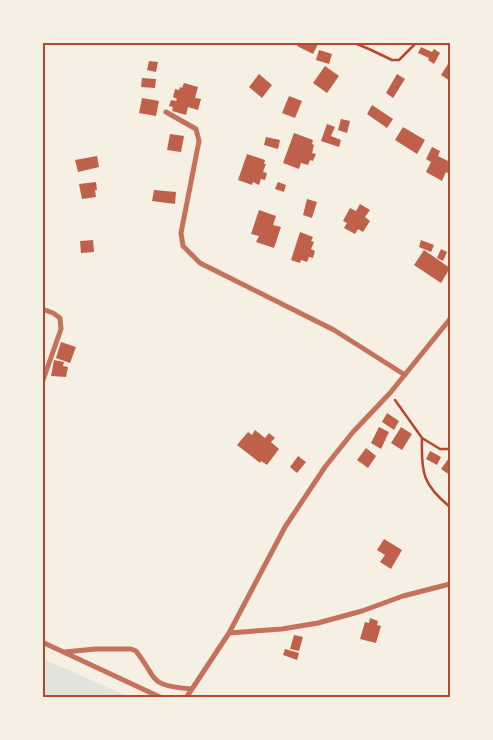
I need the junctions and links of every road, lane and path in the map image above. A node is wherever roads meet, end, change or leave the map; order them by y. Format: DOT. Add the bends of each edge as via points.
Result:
graph roads {
  1 [pos="352,42"];
  2 [pos="417,42"];
  3 [pos="166,112"];
  4 [pos="42,309"];
  5 [pos="450,318"];
  6 [pos="406,375"];
  7 [pos="42,383"];
  8 [pos="390,393"];
  9 [pos="422,438"];
  10 [pos="450,449"];
  11 [pos="450,507"];
  12 [pos="450,584"];
  13 [pos="229,633"];
  14 [pos="42,642"];
  15 [pos="65,652"];
  16 [pos="191,690"];
  17 [pos="162,698"];
  18 [pos="186,698"];
  1 -- 2 [label="path" via="392,60 399,60"];
  3 -- 6 [label="street" via="196,129 199,141 181,233 183,246 200,262 334,330"];
  4 -- 7 [label="street" via="60,318 61,329"];
  5 -- 6 [label="street"];
  6 -- 8 [label="street"];
  8 -- 9 [label="path"];
  8 -- 13 [label="street" via="353,432 302,500"];
  9 -- 10 [label="path" via="440,449"];
  9 -- 11 [label="path" via="423,471 428,485"];
  12 -- 13 [label="street" via="318,624"];
  13 -- 16 [label="street"];
  14 -- 15 [label="street"];
  15 -- 16 [label="street" via="131,649 136,651 158,683"];
  15 -- 17 [label="street"];
  16 -- 18 [label="street"];
}
